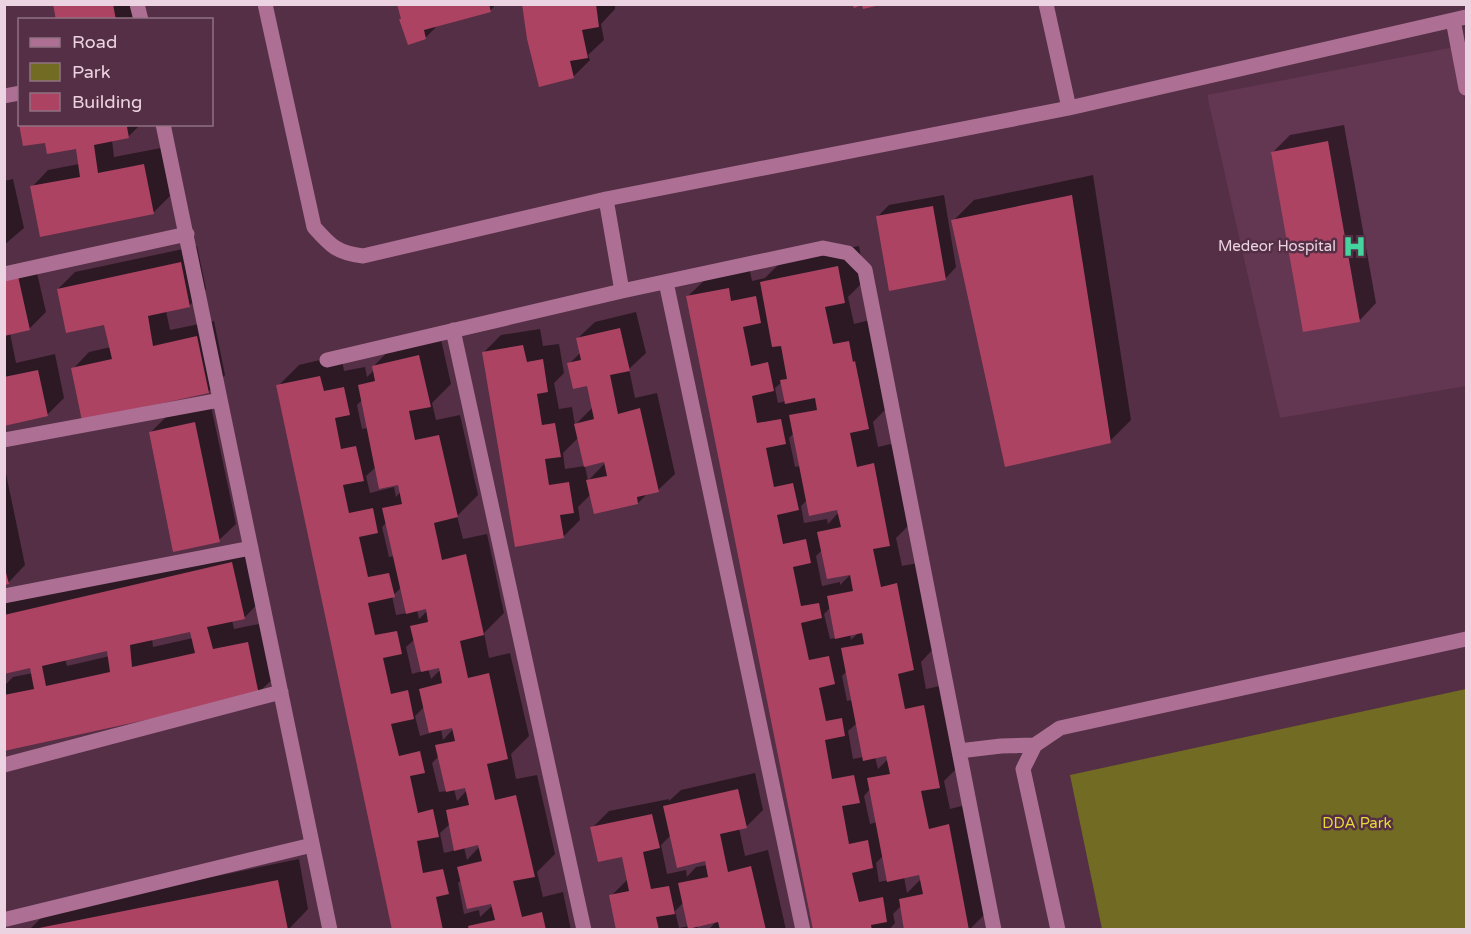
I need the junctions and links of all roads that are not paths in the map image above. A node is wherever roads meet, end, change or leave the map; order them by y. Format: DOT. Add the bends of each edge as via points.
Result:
graph roads {
  1 [pos="265,4"];
  2 [pos="1046,4"];
  3 [pos="1460,18"];
  4 [pos="1467,88"];
  5 [pos="1069,108"];
  6 [pos="163,126"];
  7 [pos="606,199"];
  8 [pos="186,234"];
  9 [pos="4,274"];
  10 [pos="666,282"];
  11 [pos="622,291"];
  12 [pos="453,330"];
  13 [pos="327,360"];
  14 [pos="220,400"];
  15 [pos="4,440"];
  16 [pos="250,548"];
  17 [pos="4,596"];
  18 [pos="1467,639"];
  19 [pos="281,692"];
  20 [pos="1035,745"];
  21 [pos="959,751"];
  22 [pos="4,765"];
  23 [pos="312,845"];
  24 [pos="7,918"];
  25 [pos="330,930"];
  26 [pos="584,930"];
  27 [pos="803,930"];
  28 [pos="994,930"];
  29 [pos="1058,930"];
  1 -- 7 [label="street" via="314,227 330,246 345,254 363,256"];
  2 -- 5 [label="street"];
  3 -- 4 [label="street"];
  3 -- 5 [label="street"];
  5 -- 7 [label="street"];
  6 -- 8 [label="street"];
  7 -- 11 [label="street"];
  8 -- 9 [label="street"];
  8 -- 14 [label="street"];
  10 -- 11 [label="street"];
  10 -- 21 [label="street" via="823,248 848,253 865,270"];
  10 -- 27 [label="street"];
  11 -- 12 [label="street"];
  12 -- 13 [label="street"];
  12 -- 26 [label="street"];
  14 -- 15 [label="street"];
  14 -- 16 [label="street"];
  16 -- 17 [label="street"];
  16 -- 19 [label="street"];
  18 -- 20 [label="street" via="1060,728"];
  19 -- 22 [label="street"];
  19 -- 23 [label="street"];
  20 -- 21 [label="street"];
  20 -- 29 [label="street" via="1023,769"];
  21 -- 28 [label="street"];
  23 -- 24 [label="street"];
  23 -- 25 [label="street"];
}
